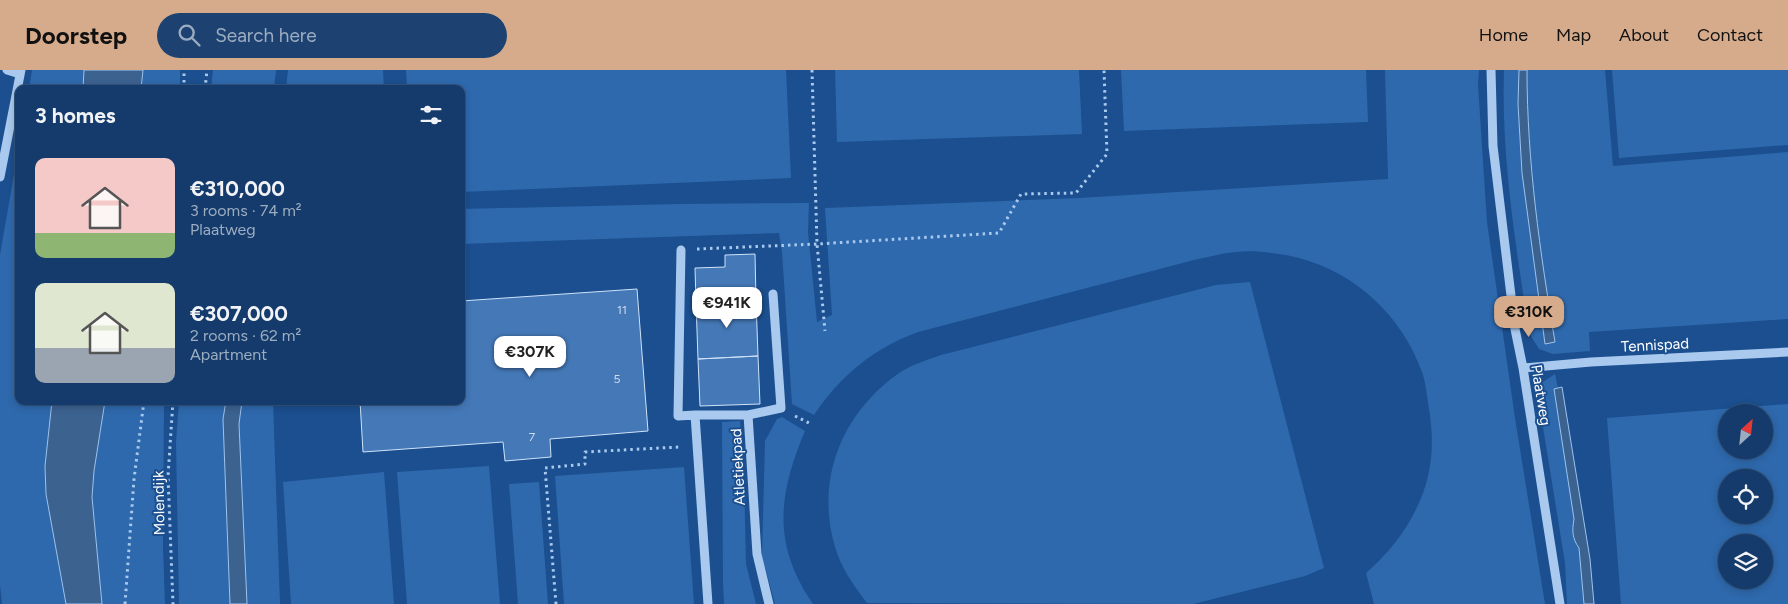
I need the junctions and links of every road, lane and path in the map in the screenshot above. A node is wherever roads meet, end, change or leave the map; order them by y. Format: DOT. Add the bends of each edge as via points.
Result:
graph roads {
  1 [pos="7,70"];
  2 [pos="184,70"];
  3 [pos="207,70"];
  4 [pos="812,70"];
  5 [pos="1104,70"];
  6 [pos="1491,70"];
  7 [pos="20,72"];
  8 [pos="18,85"];
  9 [pos="184,85"];
  10 [pos="205,85"];
  11 [pos="15,98"];
  12 [pos="0,177"];
  13 [pos="817,244"];
  14 [pos="681,250"];
  15 [pos="773,294"];
  16 [pos="825,331"];
  17 [pos="1788,352"];
  18 [pos="1523,368"];
  19 [pos="143,405"];
  20 [pos="173,405"];
  21 [pos="695,415"];
  22 [pos="748,415"];
  23 [pos="678,416"];
  24 [pos="125,604"];
  25 [pos="173,604"];
  26 [pos="556,604"];
  27 [pos="708,604"];
  28 [pos="769,604"];
  29 [pos="1560,604"];
  1 -- 7 [label="street"];
  2 -- 9 [label="path"];
  3 -- 10 [label="path"];
  4 -- 13 [label="path"];
  5 -- 13 [label="path" via="1107,154 1076,193 1021,194 1000,232"];
  6 -- 18 [label="street, Plaatweg" via="1494,156"];
  7 -- 8 [label="street"];
  11 -- 12 [label="street"];
  13 -- 14 [label="path"];
  13 -- 16 [label="path"];
  14 -- 23 [label="street"];
  15 -- 22 [label="street, Atletiekpad" via="781,408"];
  17 -- 18 [label="street, Tennispad"];
  18 -- 29 [label="street, Plaatweg"];
  19 -- 24 [label="path" via="134,480"];
  20 -- 25 [label="path, Molendijk" via="168,476"];
  21 -- 22 [label="street"];
  21 -- 23 [label="street"];
  21 -- 27 [label="street"];
  22 -- 28 [label="street, Atletiekpad" via="756,554"];
  23 -- 26 [label="path" via="679,447 585,452 585,464 544,468"];
}
